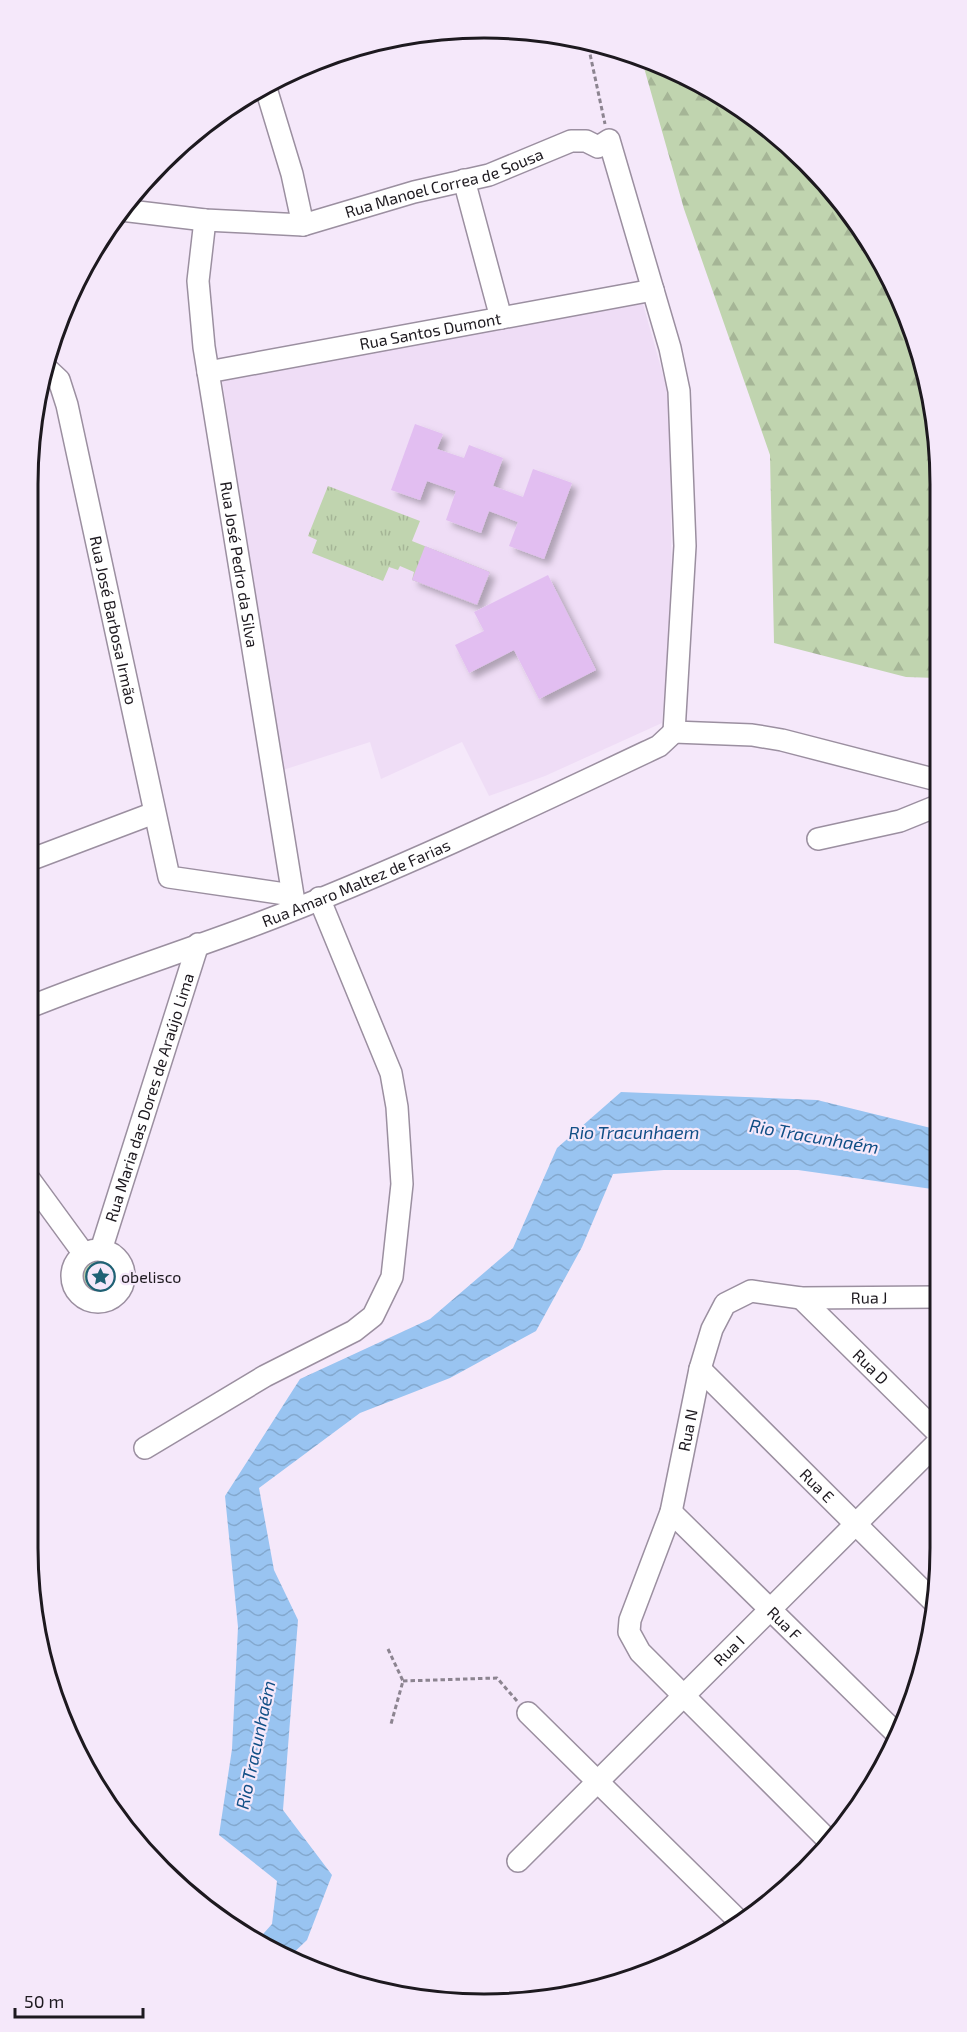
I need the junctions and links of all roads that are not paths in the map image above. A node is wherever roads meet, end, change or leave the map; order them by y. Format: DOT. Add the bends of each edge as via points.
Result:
graph roads {
  1 [pos="268,93"];
  2 [pos="464,180"];
  3 [pos="131,211"];
  4 [pos="205,220"];
  5 [pos="303,225"];
  6 [pos="653,290"];
  7 [pos="501,318"];
  8 [pos="208,372"];
  9 [pos="52,373"];
  10 [pos="674,732"];
  11 [pos="930,778"];
  12 [pos="930,809"];
  13 [pos="154,813"];
  14 [pos="818,839"];
  15 [pos="38,857"];
  16 [pos="319,898"];
  17 [pos="294,902"];
  18 [pos="198,944"];
  19 [pos="38,1004"];
  20 [pos="38,1189"];
  21 [pos="930,1297"];
  22 [pos="801,1298"];
  23 [pos="700,1369"];
  24 [pos="930,1425"];
  25 [pos="145,1448"];
  26 [pos="930,1450"];
  27 [pos="671,1512"];
  28 [pos="855,1525"];
  29 [pos="927,1595"];
  30 [pos="770,1609"];
  31 [pos="683,1697"];
  32 [pos="528,1713"];
  33 [pos="892,1729"];
  34 [pos="597,1782"];
  35 [pos="824,1836"];
  36 [pos="518,1861"];
  37 [pos="734,1917"];
  1 -- 5 [label="street"];
  2 -- 5 [label="street, Rua Manoel Correa de Sousa"];
  2 -- 6 [label="street, Rua Manoel Correa de Sousa" via="489,175 571,141 586,141 598,147 609,140"];
  2 -- 7 [label="street"];
  3 -- 4 [label="street, Rua Manoel Correa de Sousa"];
  4 -- 5 [label="street, Rua Manoel Correa de Sousa"];
  4 -- 8 [label="street, Rua José Pedro da Silva" via="198,281"];
  6 -- 7 [label="street, Rua Santos Dumont"];
  6 -- 10 [label="street" via="679,391 685,546"];
  7 -- 8 [label="street, Rua Santos Dumont"];
  8 -- 17 [label="street, Rua José Pedro da Silva"];
  9 -- 13 [label="street, Rua José Barbosa Irmão" via="59,380 67,405"];
  10 -- 11 [label="street" via="783,740"];
  10 -- 16 [label="street, Rua Amaro Maltez de Farias" via="659,746 454,843"];
  12 -- 14 [label="street" via="900,821"];
  13 -- 15 [label="street"];
  13 -- 17 [label="street, Rua José Barbosa Irmão" via="169,877"];
  16 -- 17 [label="street, Rua Amaro Maltez de Farias"];
  16 -- 25 [label="street" via="391,1073 402,1184 392,1277 373,1316 354,1332 265,1376"];
  17 -- 18 [label="street, Rua Amaro Maltez de Farias"];
  18 -- 19 [label="street, Rua Amaro Maltez de Farias"];
  18 -- 20 [label="street, Rua Maria das Dores de Araújo Lima" via="92,1252"];
  21 -- 22 [label="street, Rua J"];
  22 -- 23 [label="street, Rua N" via="751,1291 735,1297 718,1316"];
  22 -- 24 [label="street, Rua D"];
  23 -- 27 [label="street, Rua N"];
  23 -- 28 [label="street, Rua E"];
  26 -- 28 [label="street, Rua I"];
  27 -- 30 [label="street, Rua F"];
  27 -- 31 [label="street, Rua N" via="629,1632 640,1652"];
  28 -- 29 [label="street, Rua E"];
  28 -- 30 [label="street, Rua I"];
  30 -- 31 [label="street, Rua I"];
  30 -- 33 [label="street, Rua F"];
  31 -- 34 [label="street, Rua I"];
  31 -- 35 [label="street"];
  32 -- 34 [label="street"];
  34 -- 36 [label="street, Rua I"];
  34 -- 37 [label="street"];
}
